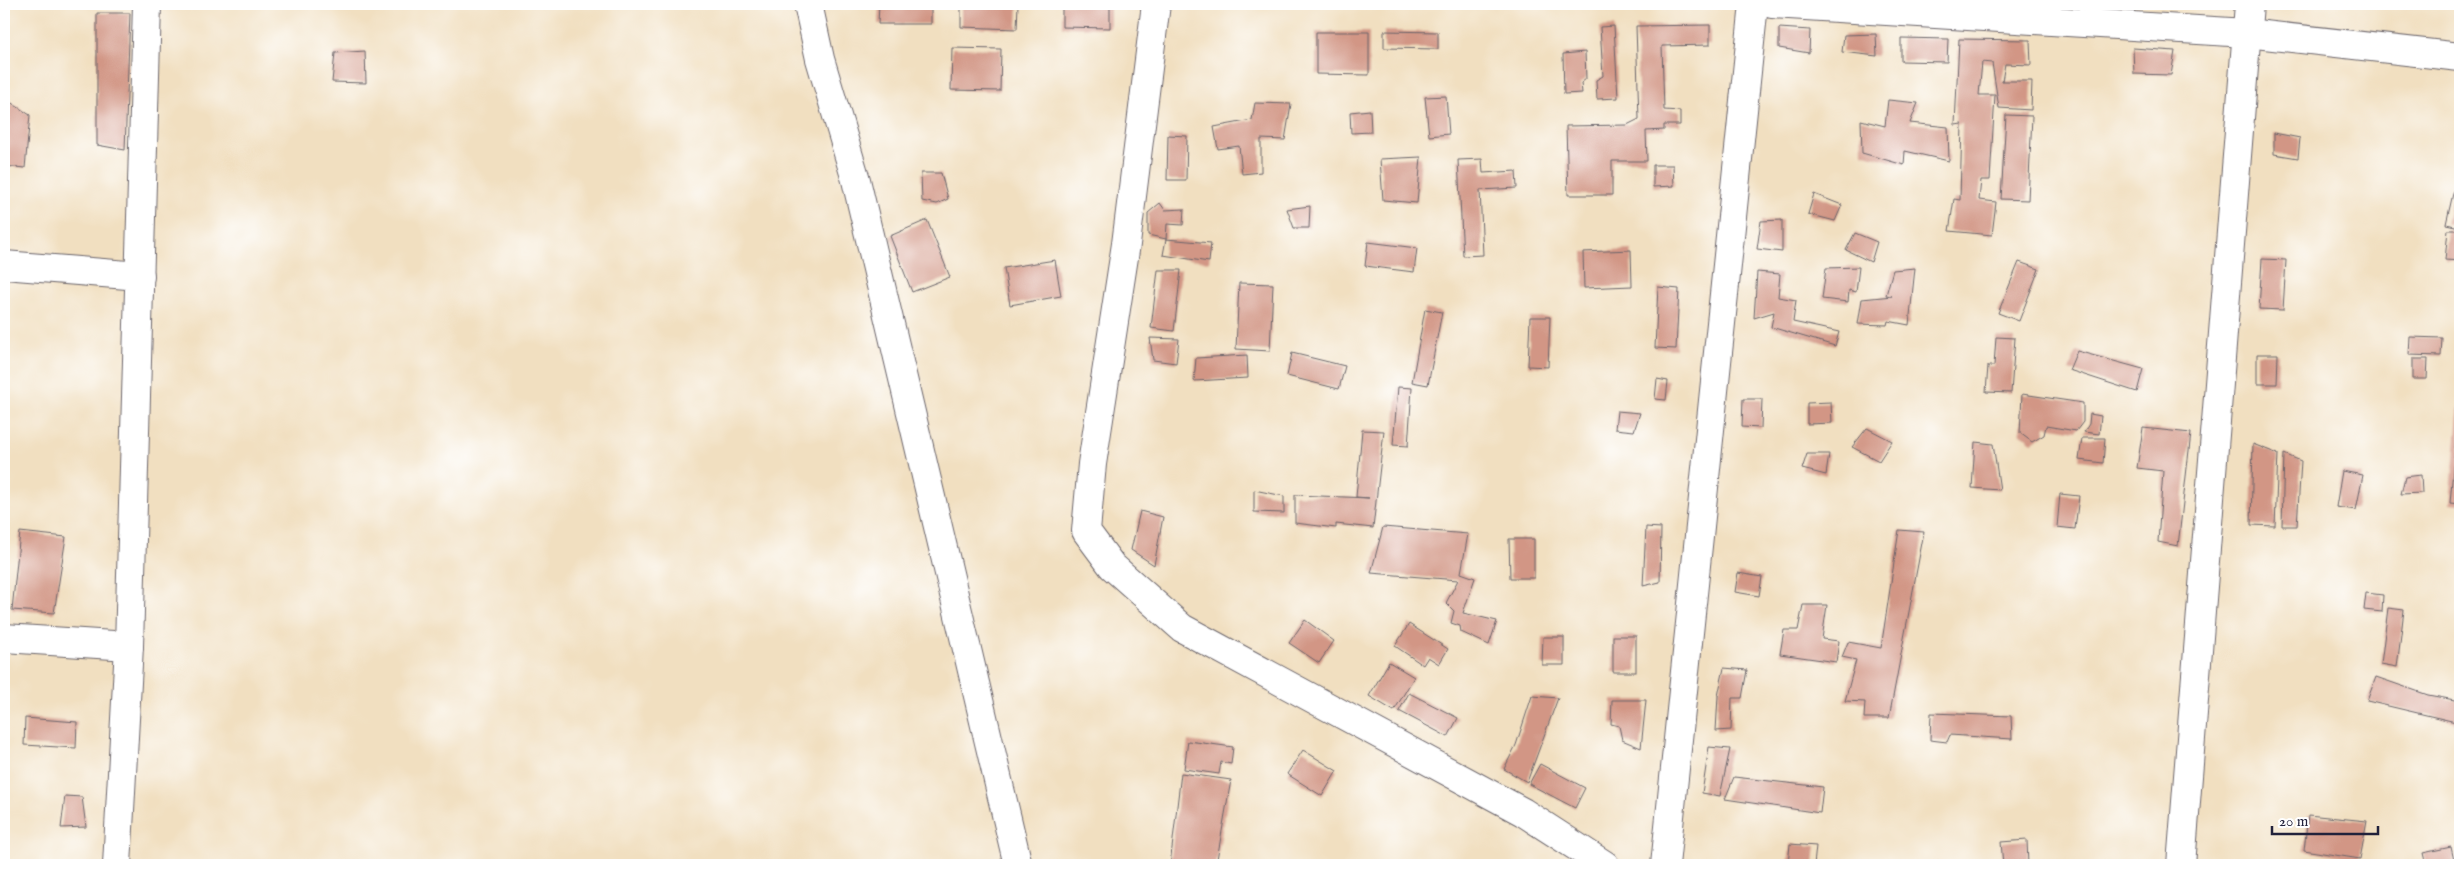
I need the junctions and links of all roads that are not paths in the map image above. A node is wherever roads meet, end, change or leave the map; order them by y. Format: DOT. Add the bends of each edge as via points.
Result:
graph roads {
  1 [pos="147,4"];
  2 [pos="808,4"];
  3 [pos="1156,4"];
  4 [pos="1754,4"];
  5 [pos="1772,4"];
  6 [pos="2250,4"];
  7 [pos="2247,33"];
  8 [pos="2460,57"];
  9 [pos="4,264"];
  10 [pos="140,276"];
  11 [pos="4,638"];
  12 [pos="129,646"];
  13 [pos="117,865"];
  14 [pos="1018,865"];
  15 [pos="1605,865"];
  16 [pos="1665,865"];
  17 [pos="2181,865"];
  1 -- 10 [label="street"];
  2 -- 14 [label="street" via="820,59 856,180"];
  3 -- 15 [label="street" via="1126,244 1092,464 1086,531 1112,566 1182,628 1523,812"];
  4 -- 16 [label="street"];
  5 -- 7 [label="street"];
  6 -- 7 [label="street"];
  7 -- 8 [label="street"];
  7 -- 17 [label="street"];
  9 -- 10 [label="street"];
  10 -- 12 [label="street"];
  11 -- 12 [label="street"];
  12 -- 13 [label="street"];
}
